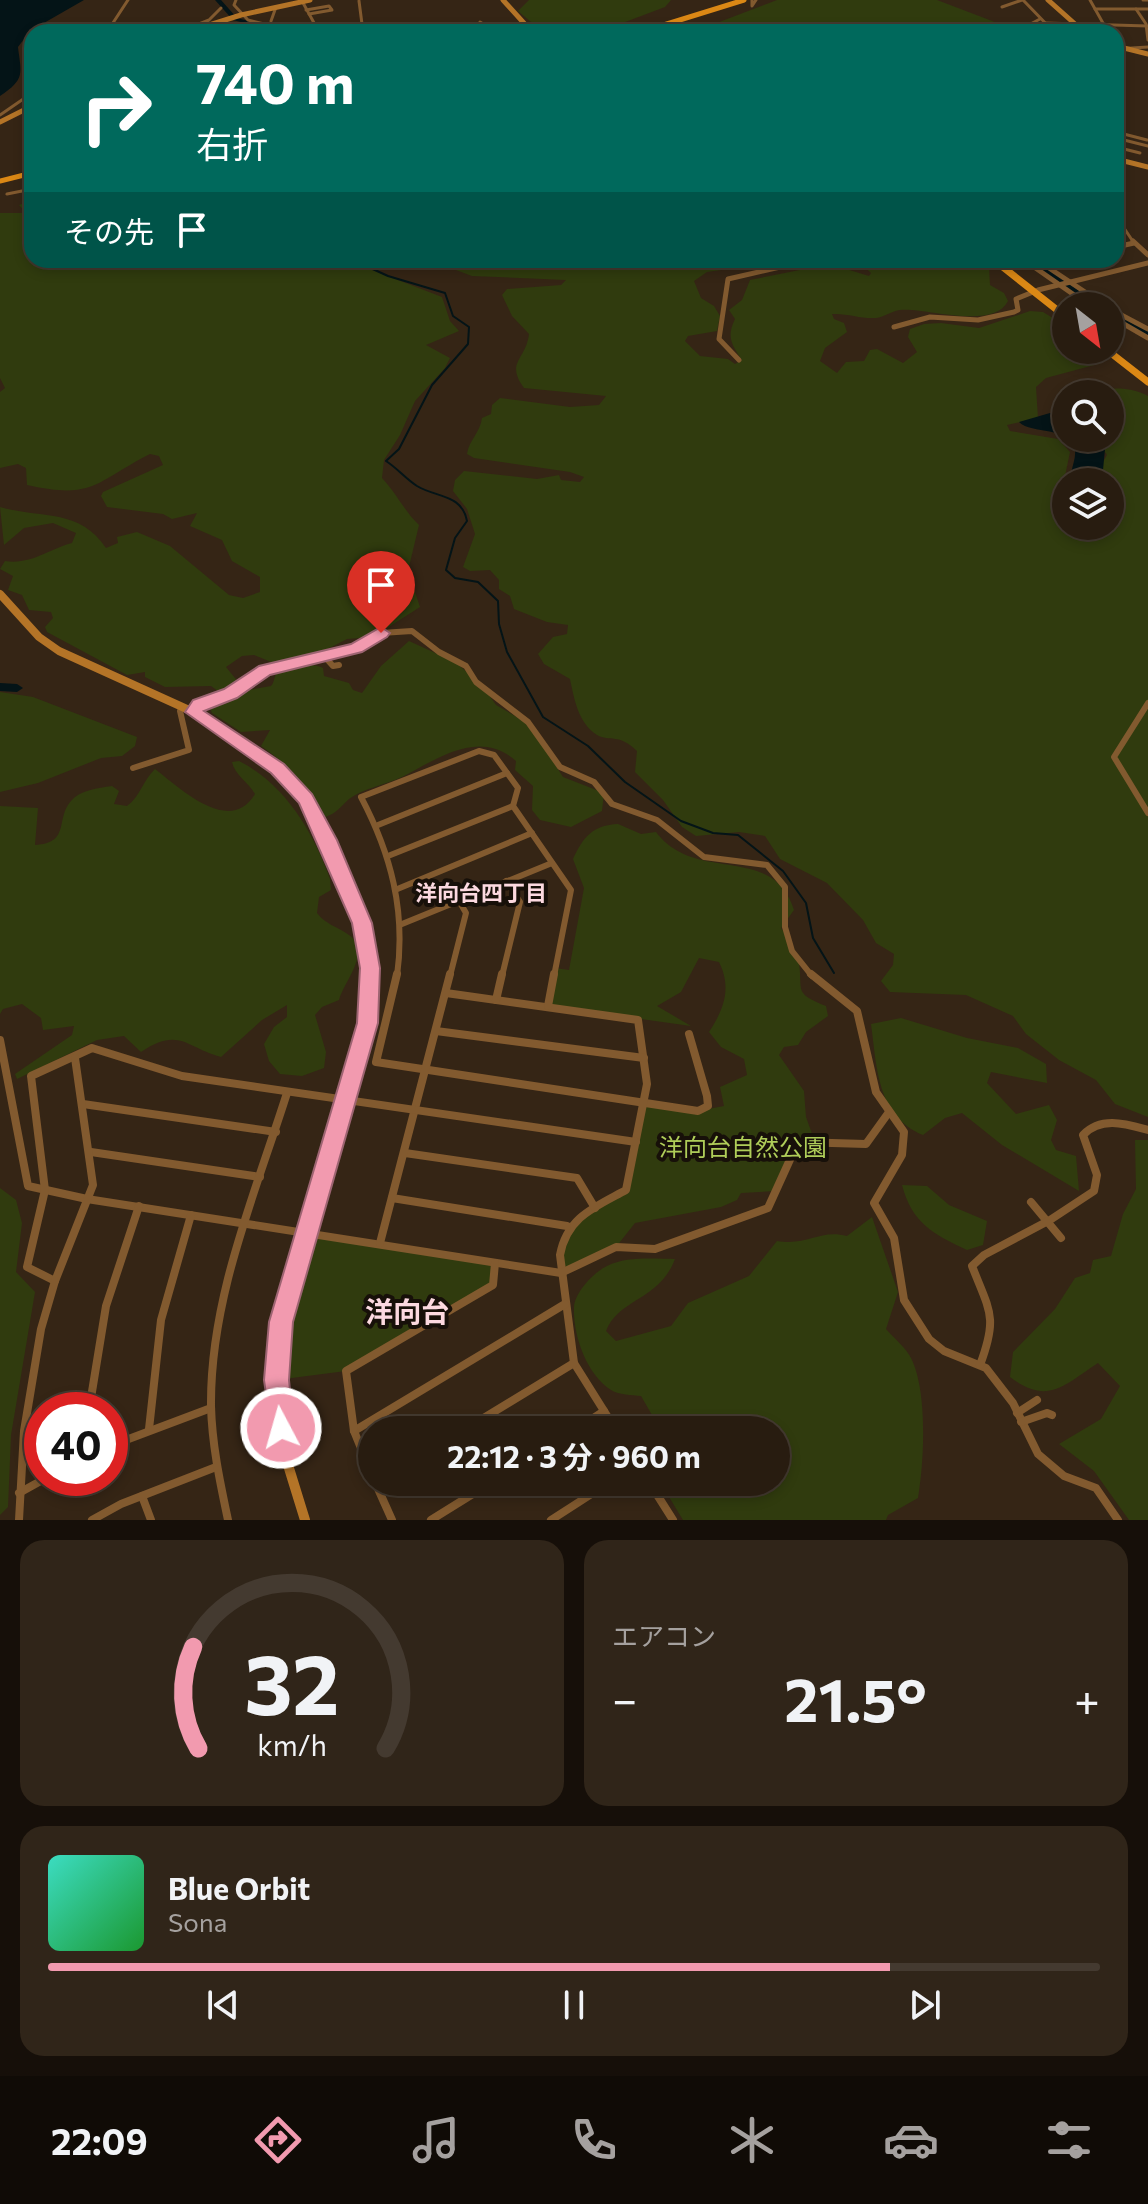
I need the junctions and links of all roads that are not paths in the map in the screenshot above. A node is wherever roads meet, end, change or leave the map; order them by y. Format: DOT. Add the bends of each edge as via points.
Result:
graph roads {
  1 [pos="128,0"];
  2 [pos="236,0"];
  3 [pos="310,0"];
  4 [pos="501,0"];
  5 [pos="744,0"];
  6 [pos="1023,0"];
  7 [pos="1048,0"];
  8 [pos="1090,0"];
  9 [pos="302,1"];
  10 [pos="359,1"];
  11 [pos="277,2"];
  12 [pos="1002,7"];
  13 [pos="221,8"];
  14 [pos="1095,9"];
  15 [pos="1115,9"];
  16 [pos="1136,9"];
  17 [pos="1148,9"];
  18 [pos="308,12"];
  19 [pos="240,15"];
  20 [pos="273,15"];
  21 [pos="282,16"];
  22 [pos="1119,16"];
  23 [pos="1040,19"];
  24 [pos="271,21"];
  25 [pos="480,22"];
  26 [pos="1072,22"];
  27 [pos="1102,22"];
  28 [pos="1045,23"];
  29 [pos="112,24"];
  30 [pos="199,24"];
  31 [pos="210,24"];
  32 [pos="258,24"];
  33 [pos="315,24"];
  34 [pos="362,24"];
  35 [pos="484,24"];
  36 [pos="523,24"];
  37 [pos="667,24"];
  38 [pos="1031,24"];
  39 [pos="1074,24"];
  40 [pos="1147,26"];
  41 [pos="1148,40"];
  42 [pos="1148,47"];
  43 [pos="1124,48"];
  44 [pos="1124,49"];
  45 [pos="1148,54"];
  46 [pos="24,98"];
  47 [pos="24,110"];
  48 [pos="0,115"];
  49 [pos="0,122"];
  50 [pos="1124,137"];
  51 [pos="1147,143"];
  52 [pos="1125,149"];
  53 [pos="1140,153"];
  54 [pos="1124,160"];
  55 [pos="1148,167"];
  56 [pos="24,175"];
  57 [pos="0,181"];
  58 [pos="24,191"];
  59 [pos="7,194"];
  60 [pos="1124,228"];
  61 [pos="1134,243"];
  62 [pos="1124,245"];
  63 [pos="1148,255"];
  64 [pos="1148,263"];
  65 [pos="776,268"];
  66 [pos="1005,268"];
  67 [pos="1010,268"];
  68 [pos="1035,268"];
  69 [pos="1048,268"];
  70 [pos="1071,284"];
  71 [pos="1060,287"];
  72 [pos="1036,291"];
  73 [pos="1068,292"];
  74 [pos="1084,292"];
  75 [pos="1052,304"];
  76 [pos="1124,316"];
  77 [pos="1124,324"];
  78 [pos="894,327"];
  79 [pos="1148,329"];
  80 [pos="1148,338"];
  81 [pos="739,360"];
  82 [pos="1124,360"];
  83 [pos="1148,379"];
  84 [pos="0,594"];
  85 [pos="324,656"];
  86 [pos="339,665"];
  87 [pos="1148,703"];
  88 [pos="189,710"];
  89 [pos="133,768"];
  90 [pos="507,773"];
  91 [pos="513,806"];
  92 [pos="1148,813"];
  93 [pos="378,825"];
  94 [pos="532,833"];
  95 [pos="388,856"];
  96 [pos="552,863"];
  97 [pos="506,881"];
  98 [pos="395,890"];
  99 [pos="459,901"];
  100 [pos="402,924"];
  101 [pos="446,993"];
  102 [pos="496,1000"];
  103 [pos="548,1006"];
  104 [pos="436,1031"];
  105 [pos="689,1034"];
  106 [pos="0,1040"];
  107 [pos="75,1058"];
  108 [pos="644,1058"];
  109 [pos="424,1069"];
  110 [pos="287,1093"];
  111 [pos="644,1100"];
  112 [pos="346,1101"];
  113 [pos="83,1104"];
  114 [pos="415,1110"];
  115 [pos="889,1112"];
  116 [pos="1148,1130"];
  117 [pos="276,1132"];
  118 [pos="636,1142"];
  119 [pos="91,1152"];
  120 [pos="405,1153"];
  121 [pos="260,1177"];
  122 [pos="45,1190"];
  123 [pos="392,1198"];
  124 [pos="87,1199"];
  125 [pos="1031,1202"];
  126 [pos="139,1206"];
  127 [pos="595,1208"];
  128 [pos="191,1215"];
  129 [pos="1049,1220"];
  130 [pos="245,1224"];
  131 [pos="567,1226"];
  132 [pos="306,1232"];
  133 [pos="1061,1238"];
  134 [pos="380,1243"];
  135 [pos="495,1263"];
  136 [pos="561,1273"];
  137 [pos="55,1281"];
  138 [pos="565,1304"];
  139 [pos="574,1363"];
  140 [pos="980,1365"];
  141 [pos="91,1392"];
  142 [pos="1037,1400"];
  143 [pos="211,1408"];
  144 [pos="604,1411"];
  145 [pos="1052,1415"];
  146 [pos="487,1416"];
  147 [pos="596,1416"];
  148 [pos="607,1416"];
  149 [pos="1019,1418"];
  150 [pos="149,1429"];
  151 [pos="354,1431"];
  152 [pos="128,1438"];
  153 [pos="358,1441"];
  154 [pos="216,1467"];
  155 [pos="24,1490"];
  156 [pos="19,1493"];
  157 [pos="142,1496"];
  158 [pos="382,1496"];
  159 [pos="470,1496"];
  160 [pos="588,1496"];
  161 [pos="658,1496"];
  162 [pos="19,1520"];
  163 [pos="92,1520"];
  164 [pos="151,1520"];
  165 [pos="228,1520"];
  166 [pos="305,1520"];
  167 [pos="392,1520"];
  168 [pos="431,1520"];
  169 [pos="551,1520"];
  170 [pos="673,1520"];
  171 [pos="1118,1520"];
  1 -- 29 [label="street"];
  2 -- 19 [label="street"];
  3 -- 9 [label="street"];
  4 -- 36 [label="street"];
  5 -- 37 [label="main road"];
  6 -- 12 [label="street"];
  6 -- 23 [label="street"];
  7 -- 26 [label="street"];
  8 -- 14 [label="street"];
  9 -- 11 [label="street"];
  9 -- 18 [label="street"];
  10 -- 34 [label="street"];
  11 -- 19 [label="street"];
  11 -- 20 [label="street"];
  13 -- 30 [label="street"];
  14 -- 15 [label="street"];
  14 -- 27 [label="street"];
  15 -- 16 [label="street"];
  15 -- 22 [label="street"];
  16 -- 17 [label="street"];
  16 -- 40 [label="street"];
  18 -- 18 [label="street" via="332,10 329,6"];
  18 -- 33 [label="street"];
  19 -- 31 [label="street"];
  19 -- 32 [label="street"];
  20 -- 21 [label="street"];
  20 -- 24 [label="street"];
  23 -- 28 [label="street"];
  23 -- 38 [label="street"];
  25 -- 35 [label="street"];
  26 -- 27 [label="street"];
  26 -- 28 [label="street"];
  26 -- 39 [label="street"];
  27 -- 40 [label="street"];
  40 -- 41 [label="street"];
  42 -- 43 [label="street"];
  44 -- 45 [label="street"];
  46 -- 48 [label="street"];
  47 -- 49 [label="street"];
  50 -- 51 [label="street"];
  52 -- 53 [label="street"];
  54 -- 55 [label="street"];
  56 -- 57 [label="main road"];
  58 -- 59 [label="street"];
  60 -- 61 [label="street"];
  61 -- 62 [label="street"];
  61 -- 63 [label="street"];
  64 -- 70 [label="street"];
  65 -- 81 [label="street" via="728,279 720,300 726,322 719,339"];
  66 -- 72 [label="main road"];
  67 -- 72 [label="main road"];
  68 -- 71 [label="street"];
  69 -- 70 [label="street"];
  70 -- 71 [label="street"];
  70 -- 74 [label="street"];
  71 -- 72 [label="street"];
  71 -- 73 [label="street"];
  72 -- 75 [label="main road"];
  72 -- 78 [label="street" via="1016,299 1014,312 978,320 930,317"];
  76 -- 79 [label="street"];
  77 -- 80 [label="street"];
  82 -- 83 [label="main road"];
  84 -- 88 [label="street" via="59,651"];
  85 -- 86 [label="street"];
  85 -- 88 [label="street" via="265,671 231,693"];
  85 -- 115 [label="street" via="356,648 381,633 416,632 466,666 476,682 528,722 560,767 594,782 617,808 657,820 704,857 767,865 785,887 785,927 792,951 816,980 857,1011 873,1085"];
  87 -- 92 [label="street" via="1114,757"];
  88 -- 89 [label="street" via="180,711 189,750"];
  88 -- 112 [label="street" via="277,769 306,799 362,923 371,995"];
  90 -- 91 [label="street" via="518,788"];
  90 -- 93 [label="street"];
  90 -- 93 [label="street" via="494,755 479,751 361,797"];
  91 -- 94 [label="street"];
  91 -- 95 [label="street"];
  93 -- 95 [label="street"];
  94 -- 96 [label="street"];
  94 -- 98 [label="street"];
  95 -- 98 [label="street"];
  96 -- 97 [label="street"];
  96 -- 103 [label="street" via="571,890"];
  97 -- 99 [label="street"];
  97 -- 102 [label="street" via="520,902"];
  98 -- 100 [label="street"];
  99 -- 100 [label="street"];
  99 -- 101 [label="street" via="466,913"];
  100 -- 109 [label="street" via="397,994 376,1062"];
  101 -- 102 [label="street"];
  101 -- 104 [label="street"];
  102 -- 103 [label="street"];
  103 -- 108 [label="street" via="638,1020"];
  104 -- 108 [label="street"];
  104 -- 109 [label="street"];
  105 -- 111 [label="street" via="708,1106 698,1111"];
  106 -- 122 [label="street" via="28,1186"];
  107 -- 110 [label="street" via="92,1048 182,1076"];
  107 -- 113 [label="street"];
  107 -- 122 [label="street" via="31,1076"];
  108 -- 111 [label="street"];
  109 -- 111 [label="street"];
  109 -- 114 [label="street"];
  110 -- 112 [label="street"];
  110 -- 117 [label="street"];
  111 -- 118 [label="street"];
  112 -- 114 [label="street"];
  112 -- 132 [label="street"];
  113 -- 117 [label="street"];
  113 -- 119 [label="street"];
  114 -- 118 [label="street"];
  114 -- 120 [label="street"];
  115 -- 136 [label="street" via="866,1144 798,1142 768,1208 655,1249 616,1247"];
  115 -- 140 [label="street" via="905,1140 874,1203 894,1238 904,1300 934,1344"];
  116 -- 129 [label="street" via="1101,1123 1087,1129 1083,1135 1097,1175 1094,1191"];
  117 -- 121 [label="street"];
  118 -- 127 [label="street" via="626,1190"];
  119 -- 121 [label="street"];
  119 -- 124 [label="street" via="93,1185"];
  120 -- 123 [label="street"];
  120 -- 127 [label="street" via="577,1178"];
  121 -- 130 [label="street"];
  122 -- 124 [label="street"];
  122 -- 137 [label="street" via="27,1267"];
  123 -- 131 [label="street"];
  123 -- 134 [label="street"];
  124 -- 126 [label="street"];
  124 -- 137 [label="street"];
  125 -- 129 [label="street"];
  126 -- 128 [label="street"];
  126 -- 141 [label="street" via="99,1332"];
  127 -- 131 [label="street"];
  128 -- 130 [label="street"];
  128 -- 150 [label="street" via="161,1308 149,1371"];
  129 -- 133 [label="street"];
  129 -- 140 [label="street" via="972,1266 992,1316"];
  130 -- 132 [label="street"];
  130 -- 143 [label="street" via="216,1325"];
  131 -- 136 [label="street" via="561,1239"];
  132 -- 134 [label="street"];
  132 -- 166 [label="street" via="281,1322 276,1380 284,1452"];
  134 -- 135 [label="street"];
  135 -- 136 [label="street"];
  135 -- 151 [label="street" via="493,1285 346,1371"];
  136 -- 138 [label="street"];
  137 -- 156 [label="street" via="30,1390"];
  138 -- 139 [label="street"];
  138 -- 151 [label="street"];
  139 -- 144 [label="street"];
  139 -- 146 [label="street"];
  140 -- 149 [label="street" via="995,1377"];
  142 -- 149 [label="street"];
  143 -- 150 [label="street"];
  143 -- 154 [label="street"];
  144 -- 147 [label="street"];
  144 -- 148 [label="street"];
  145 -- 149 [label="street"];
  149 -- 171 [label="street" via="1038,1454 1064,1476 1096,1488"];
  150 -- 152 [label="street"];
  151 -- 153 [label="street"];
  154 -- 157 [label="street"];
  154 -- 165 [label="street"];
  155 -- 156 [label="street"];
  156 -- 162 [label="street"];
  157 -- 163 [label="street"];
  157 -- 164 [label="street"];
  158 -- 167 [label="street"];
  159 -- 168 [label="street"];
  160 -- 169 [label="street"];
  161 -- 170 [label="street"];
}
